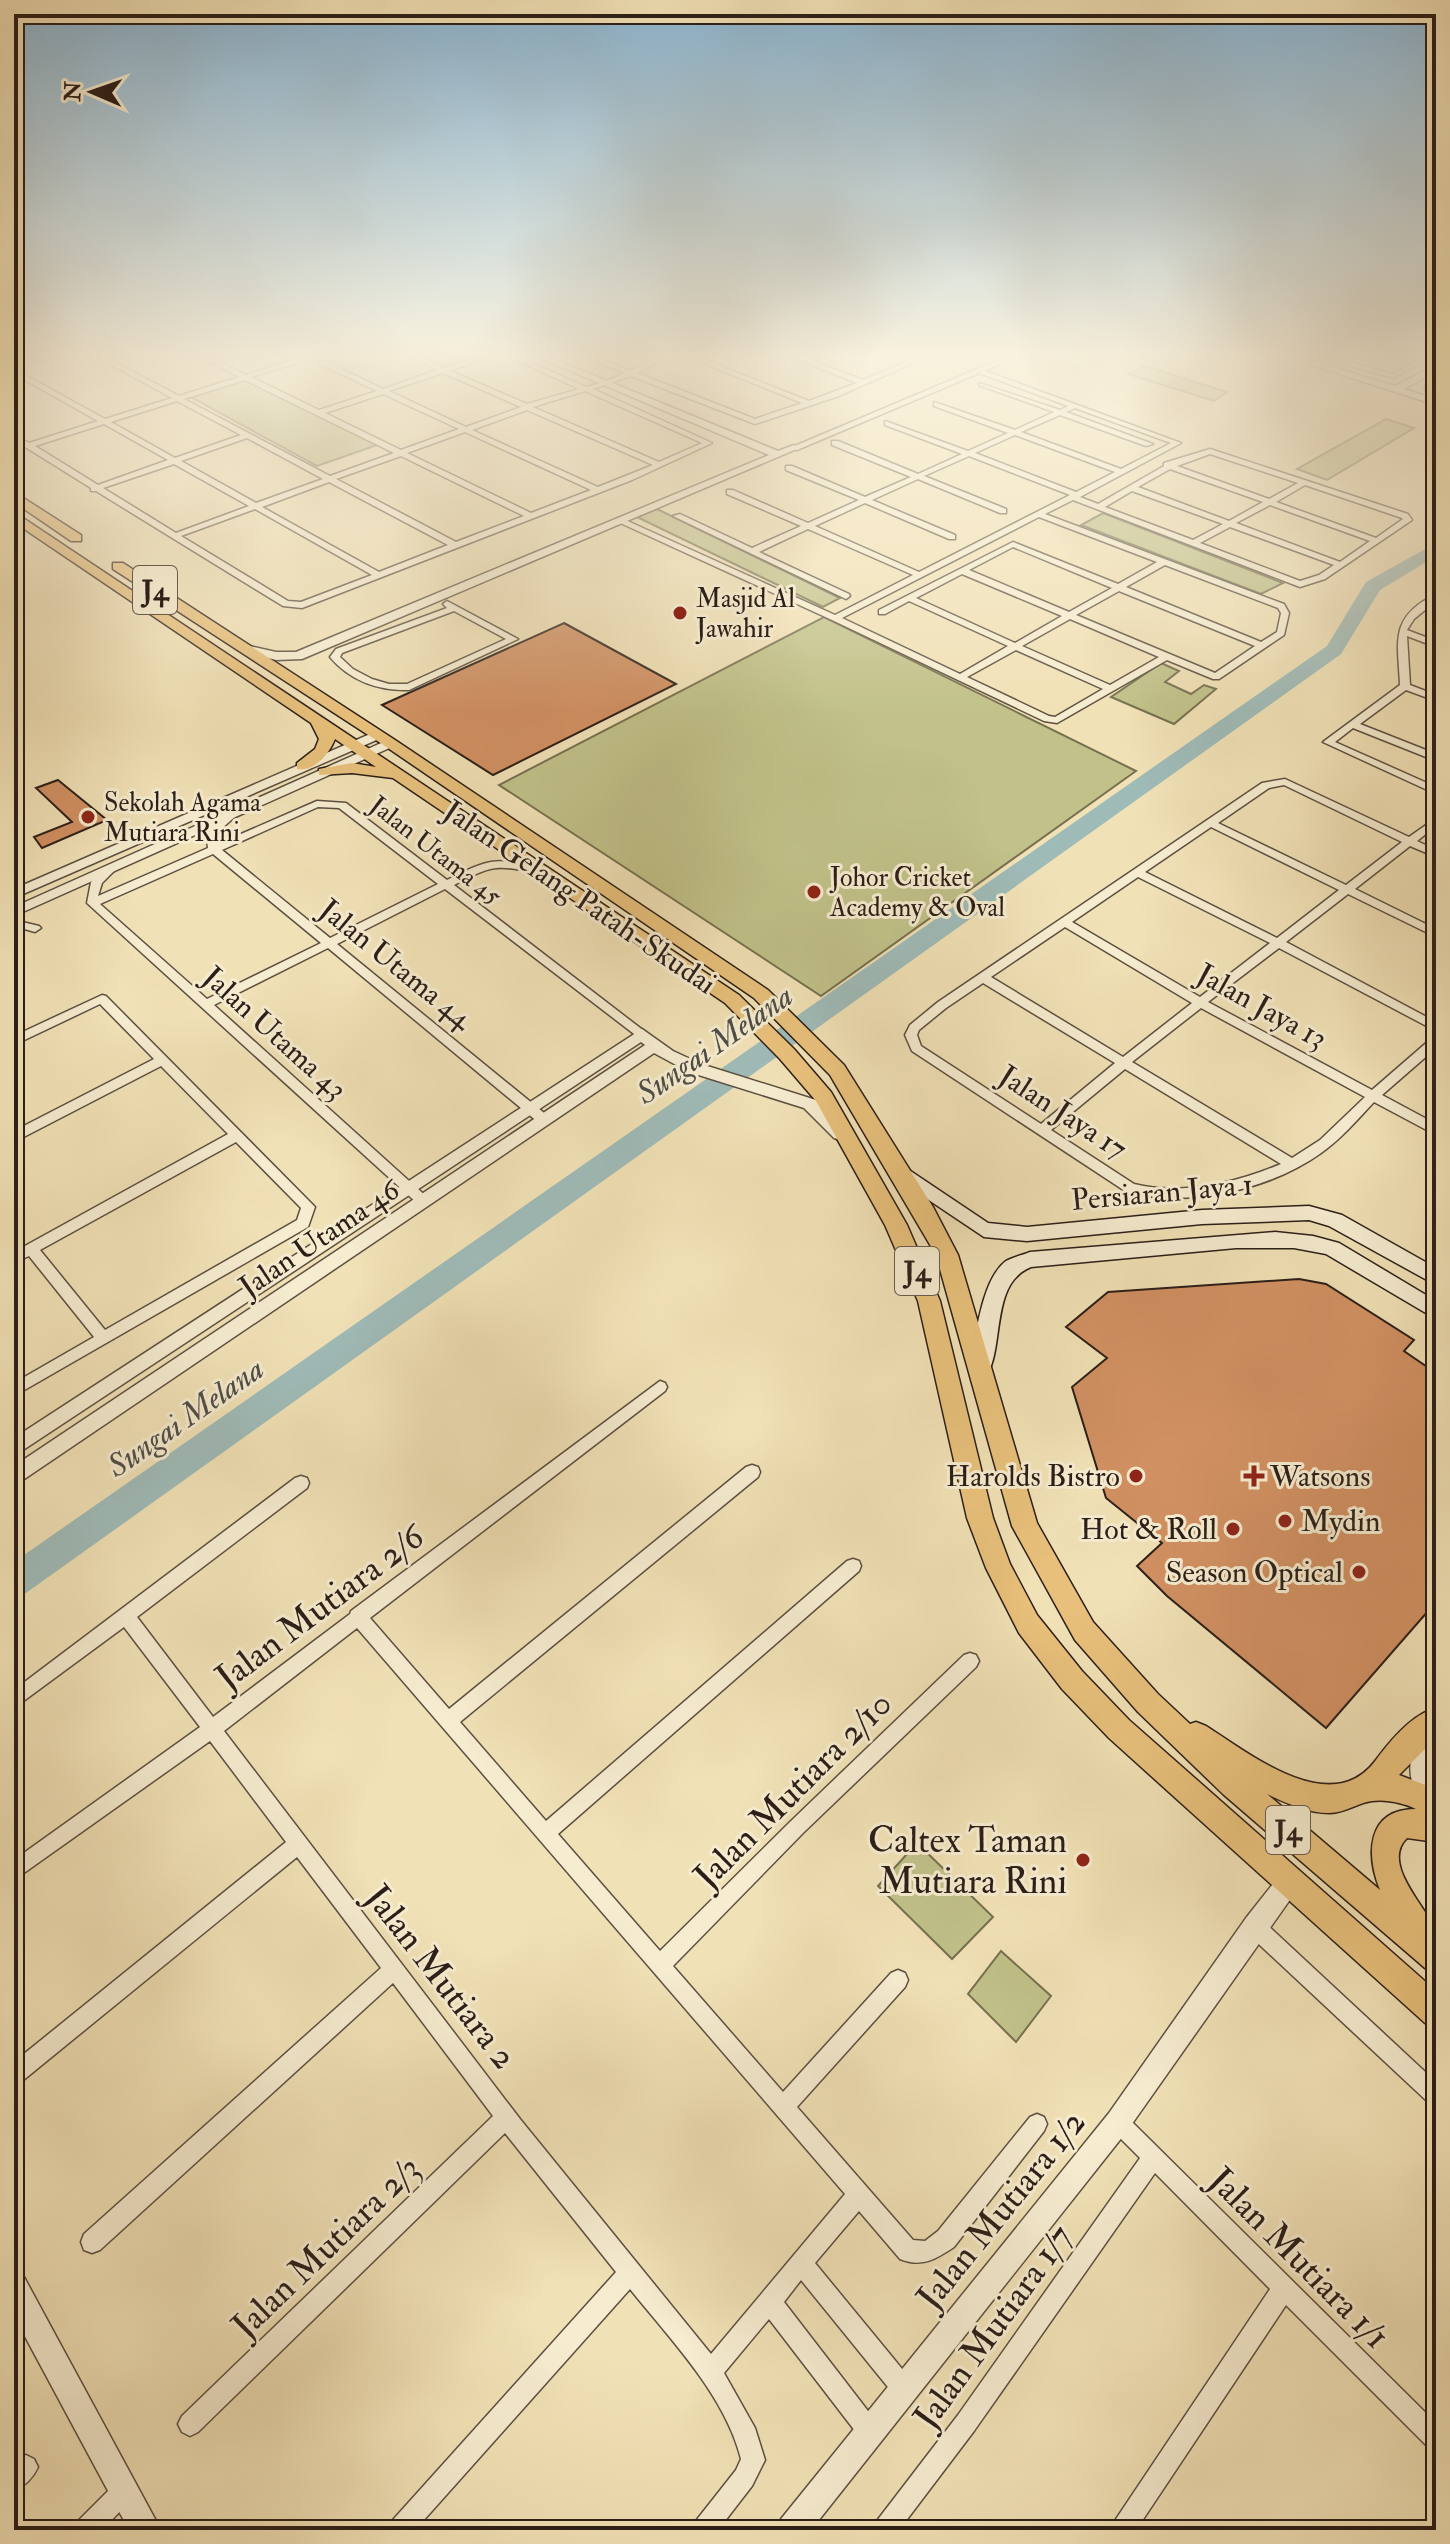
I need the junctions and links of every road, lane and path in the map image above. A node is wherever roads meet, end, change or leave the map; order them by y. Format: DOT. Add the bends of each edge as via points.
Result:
graph roads {
  1 [pos="72,475"];
  2 [pos="135,475"];
  3 [pos="203,475"];
  4 [pos="321,475"];
  5 [pos="341,475"];
  6 [pos="445,475"];
  7 [pos="563,475"];
  8 [pos="636,475"];
  9 [pos="731,475"];
  10 [pos="805,475"];
  11 [pos="912,475"];
  12 [pos="923,475"];
  13 [pos="1021,475"];
  14 [pos="1117,475"];
  15 [pos="1153,475"];
  16 [pos="1193,475"];
  17 [pos="1280,475"];
  18 [pos="918,477"];
  19 [pos="329,479"];
  20 [pos="1304,483"];
  21 [pos="1130,487"];
  22 [pos="94,489"];
  23 [pos="597,490"];
  24 [pos="730,492"];
  25 [pos="14,496"];
  26 [pos="1075,496"];
  27 [pos="866,501"];
  28 [pos="1269,502"];
  29 [pos="257,505"];
  30 [pos="1097,508"];
  31 [pos="1003,511"];
  32 [pos="1039,514"];
  33 [pos="14,516"];
  34 [pos="530,516"];
  35 [pos="677,516"];
  36 [pos="620,521"];
  37 [pos="1230,524"];
  38 [pos="810,526"];
  39 [pos="174,536"];
  40 [pos="952,537"];
  41 [pos="1377,541"];
  42 [pos="85,544"];
  43 [pos="1192,544"];
  44 [pos="456,546"];
  45 [pos="753,551"];
  46 [pos="110,560"];
  47 [pos="1165,561"];
  48 [pos="1341,565"];
  49 [pos="963,571"];
  50 [pos="920,575"];
  51 [pos="380,576"];
  52 [pos="1119,587"];
  53 [pos="846,596"];
  54 [pos="1436,597"];
  55 [pos="436,598"];
  56 [pos="909,598"];
  57 [pos="454,608"];
  58 [pos="882,612"];
  59 [pos="1069,616"];
  60 [pos="835,618"];
  61 [pos="1402,631"];
  62 [pos="1436,644"];
  63 [pos="1016,646"];
  64 [pos="1262,646"];
  65 [pos="245,649"];
  66 [pos="298,656"];
  67 [pos="1165,657"];
  68 [pos="961,677"];
  69 [pos="296,684"];
  70 [pos="1405,686"];
  71 [pos="1110,689"];
  72 [pos="1436,698"];
  73 [pos="317,719"];
  74 [pos="1352,724"];
  75 [pos="384,739"];
  76 [pos="361,749"];
  77 [pos="1436,758"];
  78 [pos="303,766"];
  79 [pos="325,772"];
  80 [pos="400,775"];
  81 [pos="1436,791"];
  82 [pos="234,813"];
  83 [pos="1436,821"];
  84 [pos="1210,823"];
  85 [pos="485,833"];
  86 [pos="1408,841"];
  87 [pos="214,849"];
  88 [pos="1436,854"];
  89 [pos="485,865"];
  90 [pos="116,866"];
  91 [pos="540,870"];
  92 [pos="1139,873"];
  93 [pos="444,886"];
  94 [pos="1346,888"];
  95 [pos="14,894"];
  96 [pos="93,903"];
  97 [pos="14,912"];
  98 [pos="14,923"];
  99 [pos="1066,923"];
  100 [pos="35,928"];
  101 [pos="1436,933"];
  102 [pos="1277,942"];
  103 [pos="329,943"];
  104 [pos="985,979"];
  105 [pos="1201,1003"];
  106 [pos="205,1005"];
  107 [pos="1436,1027"];
  108 [pos="648,1040"];
  109 [pos="14,1041"];
  110 [pos="1436,1041"];
  111 [pos="161,1061"];
  112 [pos="1123,1064"];
  113 [pos="1374,1096"];
  114 [pos="537,1114"];
  115 [pos="1043,1129"];
  116 [pos="1436,1130"];
  117 [pos="236,1136"];
  118 [pos="14,1137"];
  119 [pos="855,1151"];
  120 [pos="1291,1164"];
  121 [pos="897,1169"];
  122 [pos="409,1188"];
  123 [pos="423,1201"];
  124 [pos="1202,1217"];
  125 [pos="1207,1244"];
  126 [pos="31,1249"];
  127 [pos="14,1258"];
  128 [pos="1436,1277"];
  129 [pos="1436,1311"];
  130 [pos="102,1337"];
  131 [pos="981,1367"];
  132 [pos="660,1387"];
  133 [pos="14,1390"];
  134 [pos="14,1448"];
  135 [pos="752,1472"];
  136 [pos="14,1477"];
  137 [pos="301,1483"];
  138 [pos="853,1566"];
  139 [pos="126,1616"];
  140 [pos="357,1616"];
  141 [pos="970,1661"];
  142 [pos="14,1700"];
  143 [pos="1148,1703"];
  144 [pos="1435,1720"];
  145 [pos="448,1721"];
  146 [pos="212,1729"];
  147 [pos="1371,1787"];
  148 [pos="1434,1812"];
  149 [pos="547,1832"];
  150 [pos="298,1844"];
  151 [pos="14,1871"];
  152 [pos="1289,1884"];
  153 [pos="1255,1927"];
  154 [pos="1434,1955"];
  155 [pos="660,1965"];
  156 [pos="395,1968"];
  157 [pos="898,1980"];
  158 [pos="1436,2012"];
  159 [pos="14,2075"];
  160 [pos="1436,2096"];
  161 [pos="782,2108"];
  162 [pos="507,2117"];
  163 [pos="1118,2122"];
  164 [pos="1037,2124"];
  165 [pos="1152,2159"];
  166 [pos="858,2195"];
  167 [pos="92,2242"];
  168 [pos="803,2265"];
  169 [pos="630,2273"];
  170 [pos="14,2287"];
  171 [pos="1283,2290"];
  172 [pos="771,2303"];
  173 [pos="711,2372"];
  174 [pos="904,2389"];
  175 [pos="190,2424"];
  176 [pos="870,2432"];
  177 [pos="1436,2439"];
  178 [pos="125,2490"];
  179 [pos="85,2530"];
  180 [pos="146,2530"];
  181 [pos="399,2530"];
  182 [pos="703,2530"];
  183 [pos="792,2530"];
  184 [pos="884,2530"];
  185 [pos="1122,2530"];
  1 -- 22 [label="street"];
  2 -- 22 [label="street"];
  3 -- 29 [label="street"];
  4 -- 19 [label="street"];
  5 -- 19 [label="street"];
  6 -- 34 [label="street"];
  7 -- 23 [label="street"];
  8 -- 23 [label="street"];
  9 -- 36 [label="street"];
  10 -- 27 [label="street"];
  11 -- 18 [label="street"];
  12 -- 18 [label="street"];
  13 -- 26 [label="street"];
  14 -- 26 [label="street"];
  15 -- 21 [label="street"];
  16 -- 28 [label="street"];
  17 -- 20 [label="street"];
  18 -- 27 [label="street"];
  18 -- 31 [label="street"];
  19 -- 29 [label="street"];
  19 -- 44 [label="street"];
  20 -- 28 [label="street"];
  20 -- 41 [label="street" via="1405,516 1408,520"];
  21 -- 30 [label="street"];
  21 -- 37 [label="street"];
  22 -- 39 [label="street"];
  23 -- 34 [label="street"];
  24 -- 38 [label="street"];
  25 -- 42 [label="main road"];
  26 -- 30 [label="street"];
  26 -- 32 [label="street"];
  27 -- 38 [label="street"];
  27 -- 40 [label="street"];
  28 -- 37 [label="street"];
  28 -- 41 [label="street"];
  29 -- 39 [label="street"];
  29 -- 51 [label="street"];
  30 -- 43 [label="street"];
  32 -- 47 [label="street"];
  32 -- 50 [label="street"];
  33 -- 73 [label="main road, Jalan Gelang Patah-Skudai / J4"];
  34 -- 44 [label="street"];
  35 -- 45 [label="street"];
  36 -- 55 [label="street"];
  36 -- 60 [label="street"];
  37 -- 43 [label="street"];
  37 -- 48 [label="street"];
  38 -- 45 [label="street"];
  38 -- 50 [label="street"];
  39 -- 51 [label="street" via="286,604 302,605"];
  41 -- 48 [label="street"];
  43 -- 48 [label="street" via="1300,584"];
  44 -- 51 [label="street"];
  45 -- 53 [label="street"];
  46 -- 65 [label="main road, Jalan Gelang Patah-Skudai / J4"];
  47 -- 52 [label="street"];
  47 -- 64 [label="street" via="1285,610 1281,633"];
  49 -- 52 [label="street" via="1013,544"];
  49 -- 56 [label="street"];
  49 -- 59 [label="street"];
  50 -- 60 [label="street"];
  52 -- 59 [label="street"];
  52 -- 64 [label="street"];
  54 -- 61 [label="street" via="1410,617"];
  55 -- 57 [label="street"];
  55 -- 66 [label="street"];
  56 -- 58 [label="street"];
  56 -- 63 [label="street"];
  57 -- 57 [label="street" via="513,639 409,687 391,689 335,657 339,651"];
  59 -- 63 [label="street"];
  59 -- 67 [label="street"];
  60 -- 68 [label="street"];
  61 -- 62 [label="street"];
  61 -- 70 [label="street"];
  63 -- 68 [label="street"];
  63 -- 71 [label="street"];
  64 -- 67 [label="street" via="1216,677"];
  65 -- 66 [label="street"];
  65 -- 69 [label="main road, Jalan Gelang Patah-Skudai / J4"];
  66 -- 69 [label="street" via="292,663"];
  67 -- 71 [label="street"];
  68 -- 71 [label="street" via="1053,721"];
  69 -- 75 [label="main road, Jalan Gelang Patah-Skudai / J4"];
  70 -- 72 [label="street"];
  70 -- 74 [label="street"];
  73 -- 76 [label="main road, Jalan Gelang Patah-Skudai / J4"];
  73 -- 78 [label="main road" via="327,739 322,751"];
  74 -- 77 [label="street"];
  74 -- 81 [label="street" via="1329,739 1330,744"];
  75 -- 76 [label="street"];
  75 -- 121 [label="main road, Jalan Gelang Patah-Skudai / J4" via="761,994 837,1070"];
  76 -- 78 [label="street"];
  76 -- 79 [label="street"];
  76 -- 80 [label="main road, Jalan Gelang Patah-Skudai / J4"];
  78 -- 95 [label="street"];
  79 -- 80 [label="main road" via="352,768"];
  79 -- 82 [label="street"];
  80 -- 85 [label="main road, Jalan Gelang Patah-Skudai / J4"];
  82 -- 87 [label="street" via="213,832"];
  82 -- 90 [label="street"];
  83 -- 86 [label="street"];
  84 -- 86 [label="street" via="1263,787 1285,782"];
  84 -- 92 [label="street"];
  84 -- 94 [label="street"];
  85 -- 89 [label="street" via="494,855"];
  85 -- 91 [label="main road, Jalan Gelang Patah-Skudai / J4"];
  86 -- 88 [label="street"];
  86 -- 94 [label="street"];
  87 -- 93 [label="street, Jalan Utama 45" via="317,804 342,805"];
  87 -- 96 [label="street, Jalan Utama 45"];
  87 -- 103 [label="street, Jalan Utama 44"];
  89 -- 91 [label="street"];
  89 -- 93 [label="street"];
  90 -- 96 [label="street" via="96,882"];
  90 -- 97 [label="street"];
  91 -- 119 [label="main road, Jalan Gelang Patah-Skudai / J4" via="732,999 824,1097"];
  92 -- 99 [label="street"];
  92 -- 102 [label="street"];
  93 -- 103 [label="street"];
  93 -- 108 [label="street, Jalan Utama 45"];
  94 -- 101 [label="street"];
  94 -- 102 [label="street"];
  96 -- 106 [label="street, Jalan Utama 43"];
  98 -- 100 [label="street"];
  99 -- 104 [label="street"];
  99 -- 105 [label="street, Jalan Jaya 13"];
  102 -- 105 [label="street"];
  102 -- 107 [label="street"];
  103 -- 106 [label="street"];
  103 -- 114 [label="street, Jalan Utama 44"];
  104 -- 112 [label="street"];
  104 -- 115 [label="street, Jalan Jaya 17" via="914,1028 911,1041"];
  105 -- 112 [label="street"];
  105 -- 113 [label="street, Jalan Jaya 13"];
  106 -- 122 [label="street, Jalan Utama 43"];
  108 -- 114 [label="street, Jalan Utama 46"];
  108 -- 119 [label="street" via="695,1068 810,1104"];
  109 -- 111 [label="street" via="102,999"];
  110 -- 113 [label="street, Jalan Jaya 17"];
  111 -- 117 [label="street"];
  111 -- 118 [label="street"];
  112 -- 115 [label="street"];
  112 -- 120 [label="street"];
  113 -- 116 [label="street, Jalan Jaya 13"];
  113 -- 120 [label="street, Jalan Jaya 17" via="1339,1131"];
  114 -- 122 [label="street, Jalan Utama 46"];
  114 -- 123 [label="street, Jalan Utama 46"];
  115 -- 120 [label="street, Jalan Jaya 17" via="1143,1193 1179,1195 1228,1187"];
  117 -- 126 [label="street"];
  117 -- 130 [label="street" via="308,1207 303,1223"];
  119 -- 152 [label="main road, Jalan Gelang Patah-Skudai / J4" via="909,1249 929,1301 980,1518 1028,1624 1119,1729"];
  121 -- 124 [label="main road, Persiaran Jaya 1" via="984,1230 1009,1234"];
  121 -- 131 [label="main road, Jalan Gelang Patah-Skudai / J4" via="947,1255"];
  122 -- 123 [label="street, Jalan Utama 43"];
  122 -- 134 [label="street, Jalan Utama 46"];
  123 -- 136 [label="street, Jalan Utama 46"];
  124 -- 125 [label="main road" via="1192,1226"];
  124 -- 128 [label="main road, Persiaran Jaya 1" via="1309,1213 1335,1220"];
  125 -- 129 [label="main road, Persiaran Jaya 1" via="1284,1240 1322,1245"];
  125 -- 131 [label="main road, Persiaran Jaya 1" via="1030,1260 1012,1268 990,1318"];
  126 -- 127 [label="street"];
  126 -- 130 [label="street"];
  130 -- 133 [label="street"];
  131 -- 143 [label="main road, Jalan Gelang Patah-Skudai / J4" via="1025,1526 1084,1631"];
  132 -- 140 [label="street, Jalan Mutiara 2/6"];
  135 -- 145 [label="street"];
  137 -- 139 [label="street"];
  138 -- 149 [label="street"];
  139 -- 142 [label="street"];
  139 -- 146 [label="street, Jalan Mutiara 2"];
  140 -- 145 [label="street"];
  140 -- 146 [label="street, Jalan Mutiara 2/6"];
  141 -- 155 [label="street, Jalan Mutiara 2/10"];
  143 -- 147 [label="main road" via="1265,1779 1300,1795 1331,1798"];
  143 -- 154 [label="main road, Jalan Gelang Patah-Skudai / J4" via="1233,1784"];
  144 -- 147 [label="main road"];
  144 -- 148 [label="street" via="1416,1766"];
  145 -- 149 [label="street"];
  146 -- 150 [label="street, Jalan Mutiara 2"];
  146 -- 151 [label="street, Jalan Mutiara 2/6"];
  147 -- 148 [label="main road" via="1406,1790"];
  148 -- 154 [label="main road" via="1398,1827 1383,1848 1386,1870"];
  149 -- 155 [label="street"];
  150 -- 156 [label="street, Jalan Mutiara 2"];
  150 -- 159 [label="street"];
  152 -- 153 [label="street, Jalan Mutiara 1/2"];
  152 -- 158 [label="main road, Jalan Gelang Patah-Skudai / J4"];
  153 -- 160 [label="street"];
  153 -- 163 [label="street, Jalan Mutiara 1/2"];
  155 -- 161 [label="street"];
  156 -- 162 [label="street, Jalan Mutiara 2"];
  156 -- 167 [label="street"];
  157 -- 161 [label="street"];
  161 -- 166 [label="street"];
  162 -- 169 [label="street, Jalan Mutiara 2"];
  162 -- 175 [label="street, Jalan Mutiara 2/3"];
  163 -- 165 [label="street, Jalan Mutiara 1/1"];
  163 -- 174 [label="street, Jalan Mutiara 1/2"];
  164 -- 166 [label="street" via="946,2239 928,2252 908,2251"];
  165 -- 171 [label="street, Jalan Mutiara 1/1"];
  165 -- 184 [label="street, Jalan Mutiara 1/7"];
  166 -- 168 [label="street"];
  168 -- 172 [label="street"];
  168 -- 174 [label="street"];
  169 -- 173 [label="street, Jalan Mutiara 2"];
  169 -- 181 [label="street"];
  170 -- 178 [label="street"];
  171 -- 177 [label="street, Jalan Mutiara 1/1"];
  171 -- 185 [label="street"];
  172 -- 173 [label="street"];
  172 -- 176 [label="street"];
  173 -- 182 [label="street, Jalan Mutiara 2" via="747,2436 753,2460"];
  174 -- 176 [label="street, Jalan Mutiara 1/2"];
  176 -- 183 [label="street, Jalan Mutiara 1/2"];
  178 -- 179 [label="street"];
  178 -- 180 [label="street"];
}
